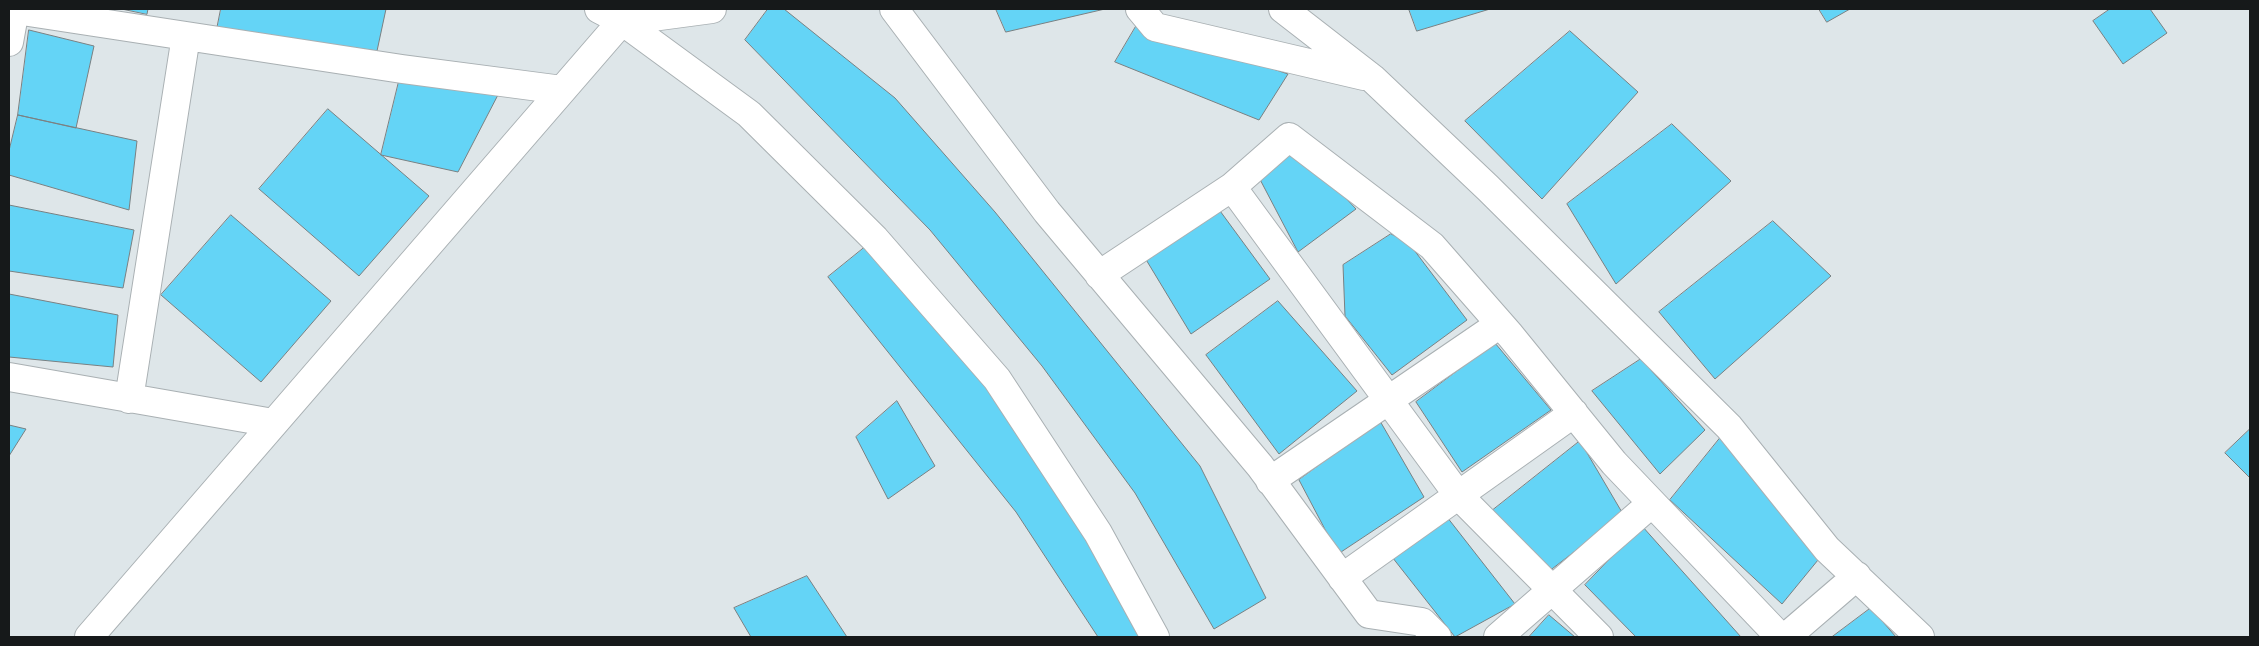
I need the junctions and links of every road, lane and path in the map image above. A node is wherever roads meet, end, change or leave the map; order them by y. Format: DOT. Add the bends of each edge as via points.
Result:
graph roads {
  1 [pos="13,9"];
  2 [pos="712,9"];
  3 [pos="894,9"];
  4 [pos="1140,9"];
  5 [pos="1283,9"];
  6 [pos="611,15"];
  7 [pos="186,36"];
  8 [pos="9,42"];
  9 [pos="1372,78"];
  10 [pos="562,90"];
  11 [pos="1232,187"];
  12 [pos="1099,275"];
  13 [pos="1500,324"];
  14 [pos="9,377"];
  15 [pos="129,399"];
  16 [pos="1388,400"];
  17 [pos="1574,413"];
  18 [pos="273,423"];
  19 [pos="1270,481"];
  20 [pos="1458,495"];
  21 [pos="1652,503"];
  22 [pos="1857,576"];
  23 [pos="1342,578"];
  24 [pos="1551,591"];
  25 [pos="89,637"];
  26 [pos="1155,637"];
  27 [pos="1437,637"];
  28 [pos="1498,637"];
  29 [pos="1599,637"];
  30 [pos="1780,637"];
  31 [pos="1786,637"];
  32 [pos="1920,637"];
  1 -- 7 [label="street"];
  1 -- 8 [label="street"];
  2 -- 6 [label="street"];
  3 -- 12 [label="street" via="1047,212"];
  4 -- 9 [label="street" via="1155,26"];
  5 -- 9 [label="street"];
  6 -- 10 [label="street"];
  6 -- 26 [label="street" via="749,114 875,238 997,379 1098,533"];
  7 -- 10 [label="street"];
  7 -- 15 [label="street"];
  9 -- 22 [label="street" via="1729,427 1827,549"];
  10 -- 18 [label="street"];
  11 -- 12 [label="street"];
  11 -- 13 [label="street" via="1289,137 1432,246"];
  11 -- 16 [label="street"];
  12 -- 19 [label="street"];
  13 -- 16 [label="street"];
  13 -- 17 [label="street"];
  14 -- 15 [label="street"];
  15 -- 18 [label="street"];
  16 -- 19 [label="street"];
  16 -- 20 [label="street"];
  17 -- 20 [label="street"];
  17 -- 21 [label="street" via="1614,463"];
  18 -- 25 [label="street"];
  19 -- 23 [label="street"];
  20 -- 23 [label="street"];
  20 -- 24 [label="street"];
  21 -- 24 [label="street"];
  21 -- 30 [label="street"];
  22 -- 31 [label="street"];
  22 -- 32 [label="street"];
  23 -- 27 [label="street" via="1368,614 1422,622"];
  24 -- 28 [label="street"];
  24 -- 29 [label="street"];
}
